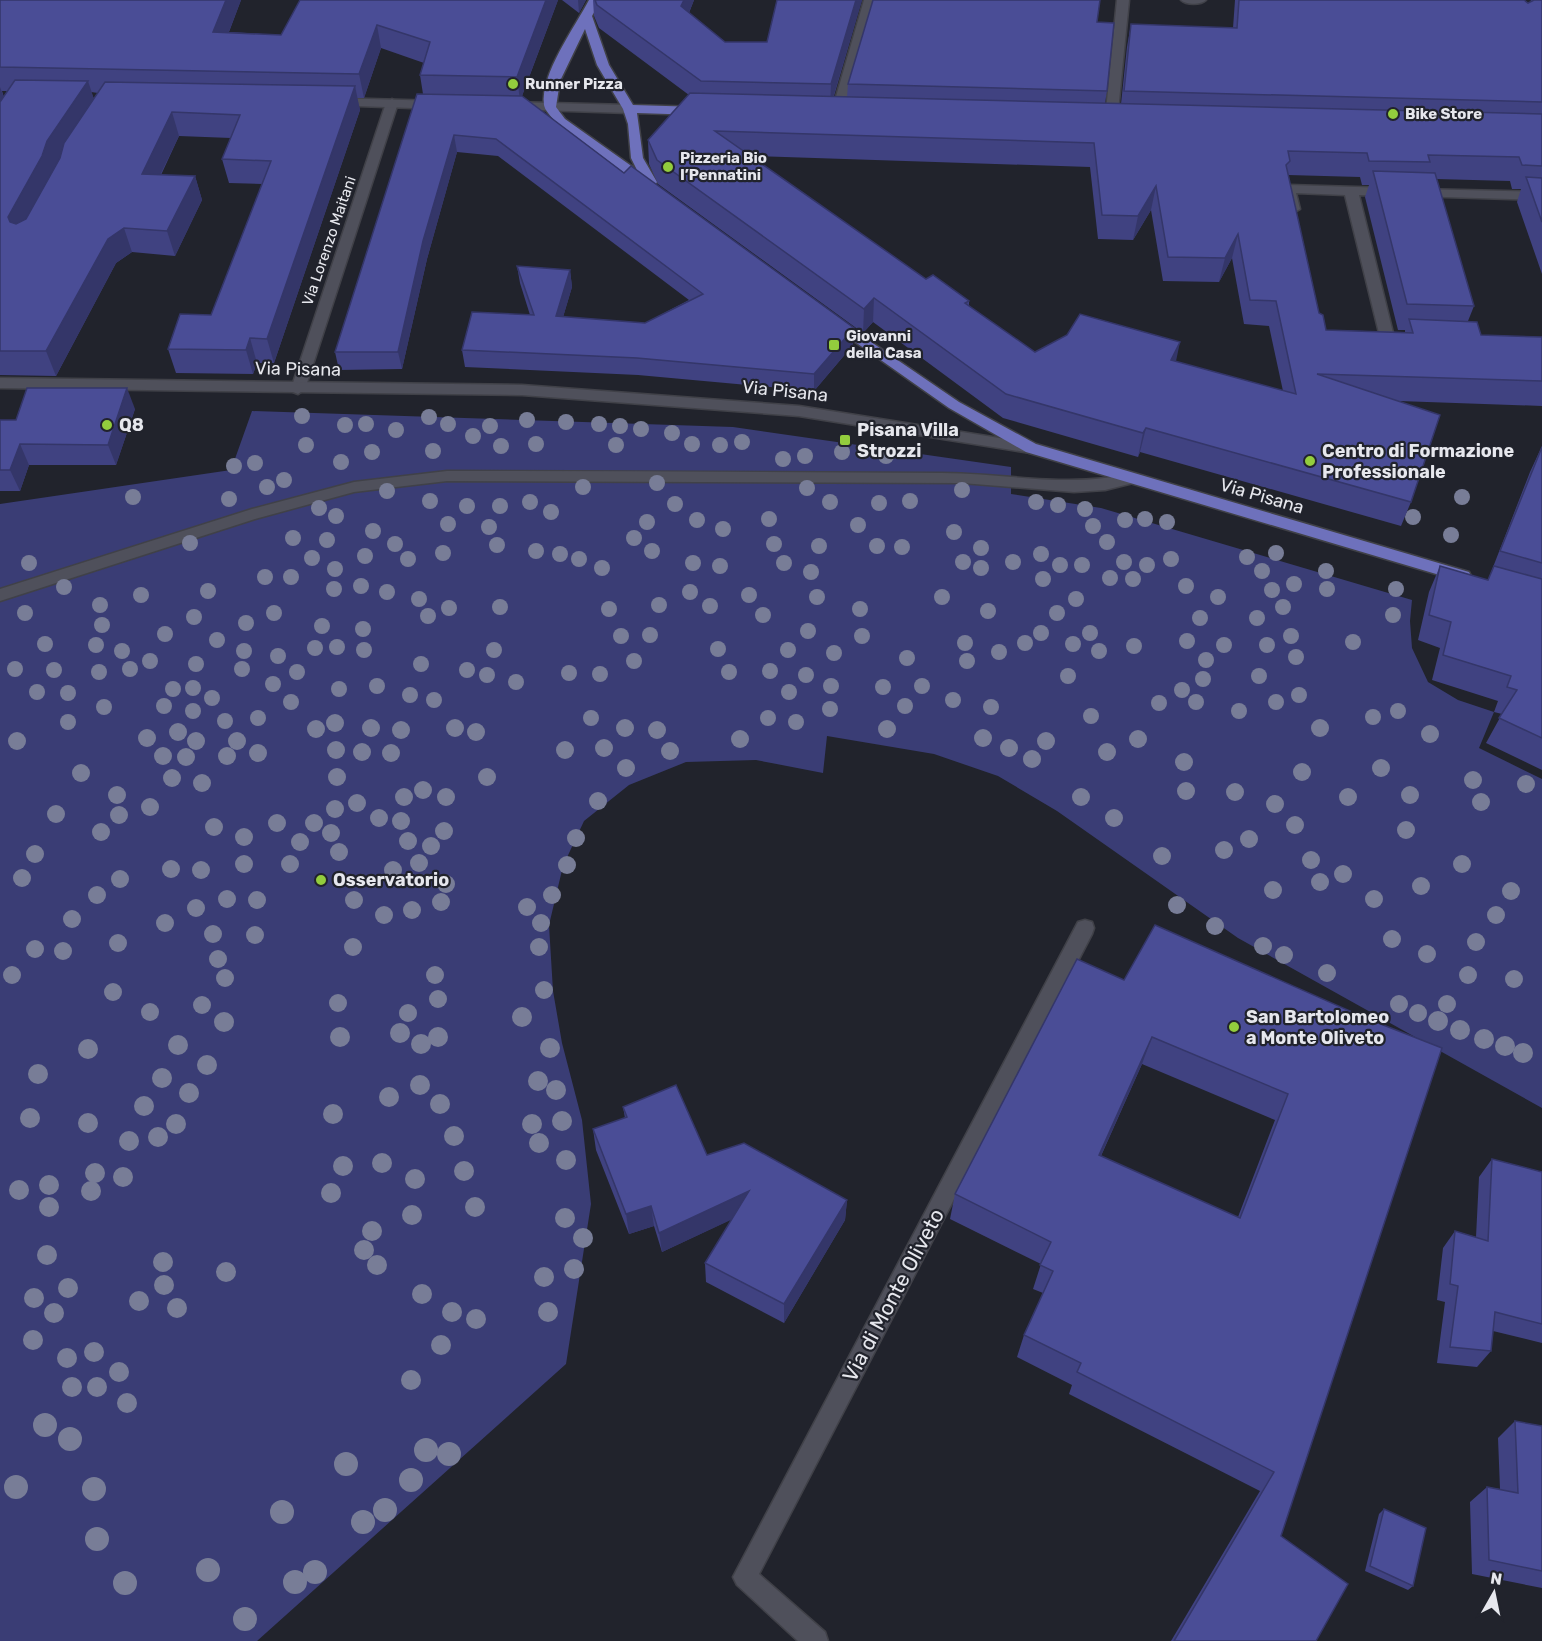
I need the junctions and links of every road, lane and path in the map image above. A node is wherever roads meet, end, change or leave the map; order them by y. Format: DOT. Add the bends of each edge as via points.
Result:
graph roads {
  1 [pos="595,0"];
  2 [pos="870,0"];
  3 [pos="1123,0"];
  4 [pos="1187,0"];
  5 [pos="1200,0"];
  6 [pos="587,17"];
  7 [pos="321,102"];
  8 [pos="392,104"];
  9 [pos="448,105"];
  10 [pos="504,106"];
  11 [pos="550,107"];
  12 [pos="629,109"];
  13 [pos="710,111"];
  14 [pos="837,114"];
  15 [pos="1111,121"];
  16 [pos="1351,191"];
  17 [pos="1542,196"];
  18 [pos="1295,222"];
  19 [pos="826,315"];
  20 [pos="1386,337"];
  21 [pos="0,383"];
  22 [pos="298,389"];
  23 [pos="1031,448"];
  24 [pos="1132,478"];
  25 [pos="1477,580"];
  26 [pos="0,595"];
  27 [pos="1085,928"];
  28 [pos="816,1641"];
  1 -- 6 [label="main road"];
  2 -- 14 [label="street"];
  3 -- 15 [label="street"];
  4 -- 5 [label="street"];
  6 -- 11 [label="main road" via="564,56 550,93"];
  6 -- 12 [label="main road" via="603,65"];
  7 -- 8 [label="street"];
  8 -- 9 [label="street"];
  8 -- 22 [label="street, Via Lorenzo Maitani"];
  10 -- 11 [label="street"];
  11 -- 12 [label="street"];
  11 -- 12 [label="main road" via="561,122 659,192 637,158"];
  12 -- 13 [label="main road"];
  16 -- 17 [label="street" via="1435,199"];
  16 -- 18 [label="street" via="1288,189"];
  16 -- 20 [label="street"];
  19 -- 23 [label="main road" via="954,405"];
  21 -- 22 [label="street, Via Pisana"];
  22 -- 23 [label="street, Via Pisana" via="522,390 664,399 799,411"];
  23 -- 24 [label="main road, Via Pisana"];
  24 -- 25 [label="main road, Via Pisana"];
  24 -- 26 [label="street" via="1074,487 962,478 447,476 343,490 252,514"];
  27 -- 28 [label="street, Via di Monte Oliveto" via="745,1577"];
}
